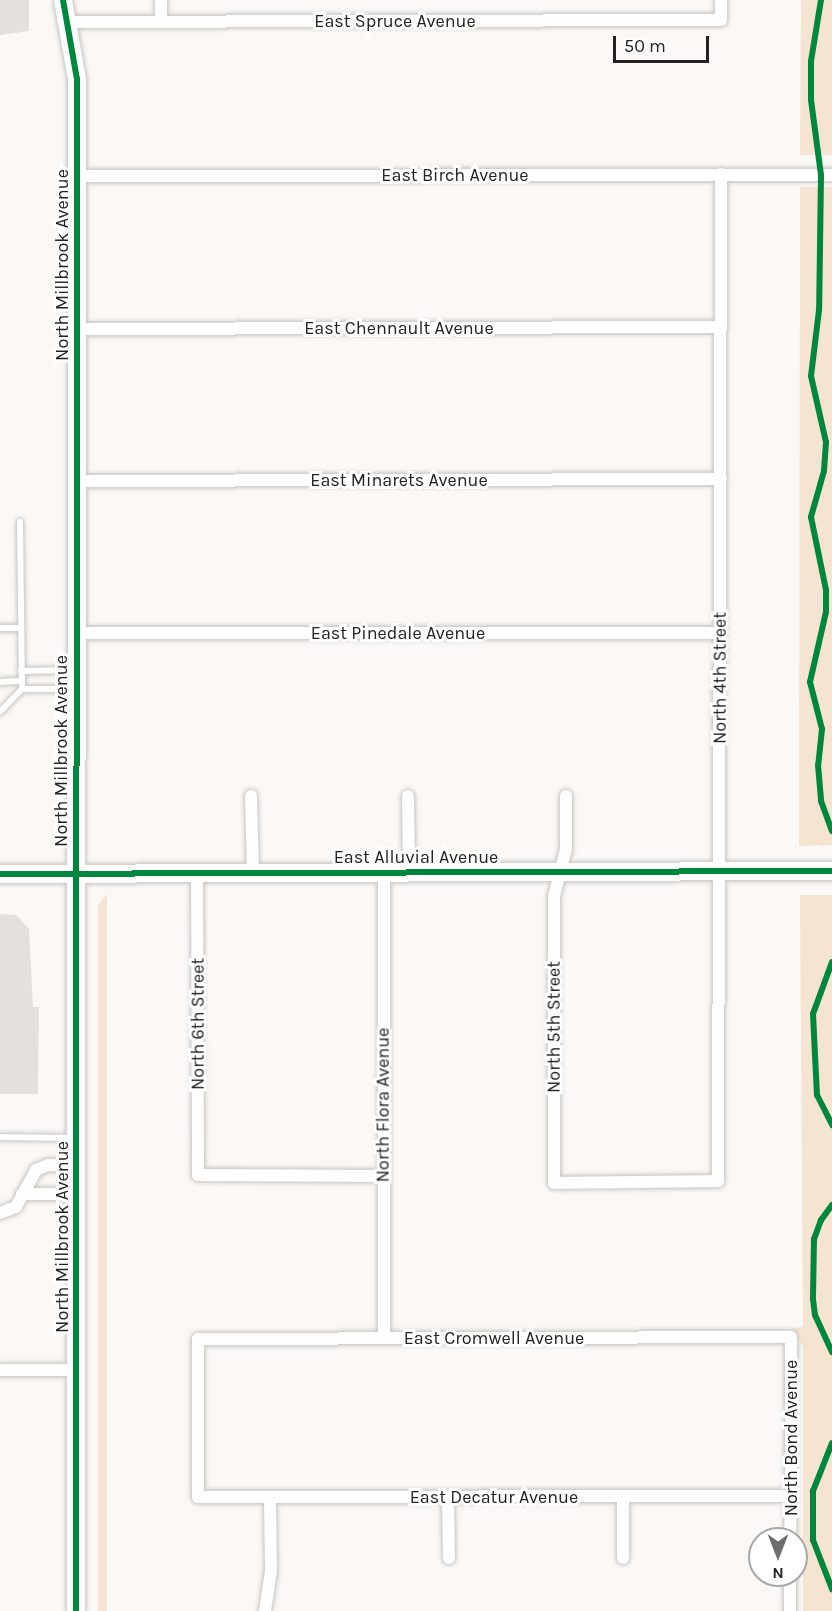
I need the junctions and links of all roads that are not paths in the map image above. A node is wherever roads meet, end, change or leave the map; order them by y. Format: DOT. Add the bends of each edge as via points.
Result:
graph roads {
  1 [pos="63,0"];
  2 [pos="161,0"];
  3 [pos="722,0"];
  4 [pos="161,21"];
  5 [pos="68,22"];
  6 [pos="721,174"];
  7 [pos="832,175"];
  8 [pos="78,176"];
  9 [pos="721,327"];
  10 [pos="77,328"];
  11 [pos="721,479"];
  12 [pos="77,481"];
  13 [pos="20,522"];
  14 [pos="0,628"];
  15 [pos="21,628"];
  16 [pos="76,633"];
  17 [pos="720,633"];
  18 [pos="76,670"];
  19 [pos="21,671"];
  20 [pos="22,681"];
  21 [pos="0,682"];
  22 [pos="22,689"];
  23 [pos="76,689"];
  24 [pos="0,712"];
  25 [pos="252,796"];
  26 [pos="408,796"];
  27 [pos="566,796"];
  28 [pos="832,871"];
  29 [pos="384,872"];
  30 [pos="409,872"];
  31 [pos="560,872"];
  32 [pos="719,872"];
  33 [pos="77,873"];
  34 [pos="197,873"];
  35 [pos="253,873"];
  36 [pos="0,874"];
  37 [pos="0,1137"];
  38 [pos="77,1138"];
  39 [pos="77,1166"];
  40 [pos="382,1176"];
  41 [pos="554,1183"];
  42 [pos="22,1194"];
  43 [pos="77,1194"];
  44 [pos="0,1213"];
  45 [pos="384,1338"];
  46 [pos="791,1338"];
  47 [pos="0,1370"];
  48 [pos="77,1370"];
  49 [pos="791,1496"];
  50 [pos="198,1497"];
  51 [pos="270,1497"];
  52 [pos="448,1497"];
  53 [pos="623,1497"];
  54 [pos="790,1527"];
  55 [pos="449,1558"];
  56 [pos="623,1558"];
  57 [pos="790,1587"];
  58 [pos="76,1611"];
  59 [pos="265,1611"];
  60 [pos="790,1611"];
  1 -- 5 [label="street, North Millbrook Avenue"];
  2 -- 4 [label="street"];
  3 -- 4 [label="street, East Spruce Avenue" via="722,20"];
  4 -- 5 [label="street, East Spruce Avenue"];
  5 -- 8 [label="street, North Millbrook Avenue" via="77,79"];
  6 -- 7 [label="street, East Birch Avenue"];
  6 -- 8 [label="street, East Birch Avenue"];
  6 -- 9 [label="street, North 4th Street"];
  8 -- 10 [label="street, North Millbrook Avenue"];
  9 -- 10 [label="street, East Chennault Avenue"];
  9 -- 11 [label="street, North 4th Street"];
  10 -- 12 [label="street, North Millbrook Avenue"];
  11 -- 12 [label="street, East Minarets Avenue"];
  11 -- 17 [label="street, North 4th Street"];
  12 -- 16 [label="street, North Millbrook Avenue"];
  13 -- 15 [label="lane"];
  14 -- 15 [label="lane"];
  15 -- 19 [label="lane"];
  16 -- 17 [label="street, East Pinedale Avenue"];
  16 -- 18 [label="street, North Millbrook Avenue"];
  17 -- 32 [label="street, North 4th Street"];
  18 -- 19 [label="lane"];
  18 -- 23 [label="street, North Millbrook Avenue"];
  19 -- 20 [label="lane"];
  20 -- 21 [label="lane"];
  20 -- 22 [label="lane"];
  22 -- 23 [label="lane"];
  22 -- 24 [label="lane"];
  23 -- 33 [label="street, North Millbrook Avenue"];
  25 -- 35 [label="street"];
  26 -- 30 [label="street, East Alluvial Avenue"];
  27 -- 31 [label="street" via="566,849"];
  28 -- 32 [label="street, East Alluvial Avenue"];
  29 -- 30 [label="street, East Alluvial Avenue"];
  29 -- 35 [label="street, East Alluvial Avenue"];
  29 -- 40 [label="street, North Flora Avenue"];
  30 -- 31 [label="street, East Alluvial Avenue"];
  31 -- 32 [label="street, East Alluvial Avenue"];
  31 -- 41 [label="street, North 5th Street" via="554,896"];
  32 -- 41 [label="street, North 4th Street" via="718,1181"];
  33 -- 34 [label="street, East Alluvial Avenue"];
  33 -- 36 [label="street, East Alluvial Avenue"];
  33 -- 38 [label="street, North Millbrook Avenue"];
  34 -- 35 [label="street, East Alluvial Avenue"];
  34 -- 40 [label="street, North 6th Street" via="198,1175"];
  37 -- 38 [label="lane"];
  38 -- 39 [label="street, North Millbrook Avenue"];
  39 -- 42 [label="street" via="48,1165 36,1170"];
  39 -- 43 [label="street, North Millbrook Avenue"];
  40 -- 45 [label="street, North Flora Avenue"];
  42 -- 43 [label="street"];
  42 -- 44 [label="street" via="16,1207"];
  43 -- 48 [label="street, North Millbrook Avenue"];
  45 -- 46 [label="street, East Cromwell Avenue"];
  45 -- 50 [label="street, East Cromwell Avenue" via="198,1339"];
  46 -- 49 [label="street, North Bond Avenue"];
  47 -- 48 [label="street"];
  48 -- 58 [label="street, North Millbrook Avenue"];
  49 -- 53 [label="street, East Decatur Avenue"];
  49 -- 54 [label="street, North Bond Avenue"];
  50 -- 51 [label="street, East Decatur Avenue"];
  51 -- 52 [label="street, East Decatur Avenue"];
  51 -- 59 [label="street" via="271,1571"];
  52 -- 53 [label="street, East Decatur Avenue"];
  52 -- 55 [label="street"];
  53 -- 56 [label="street"];
  57 -- 60 [label="street"];
}
